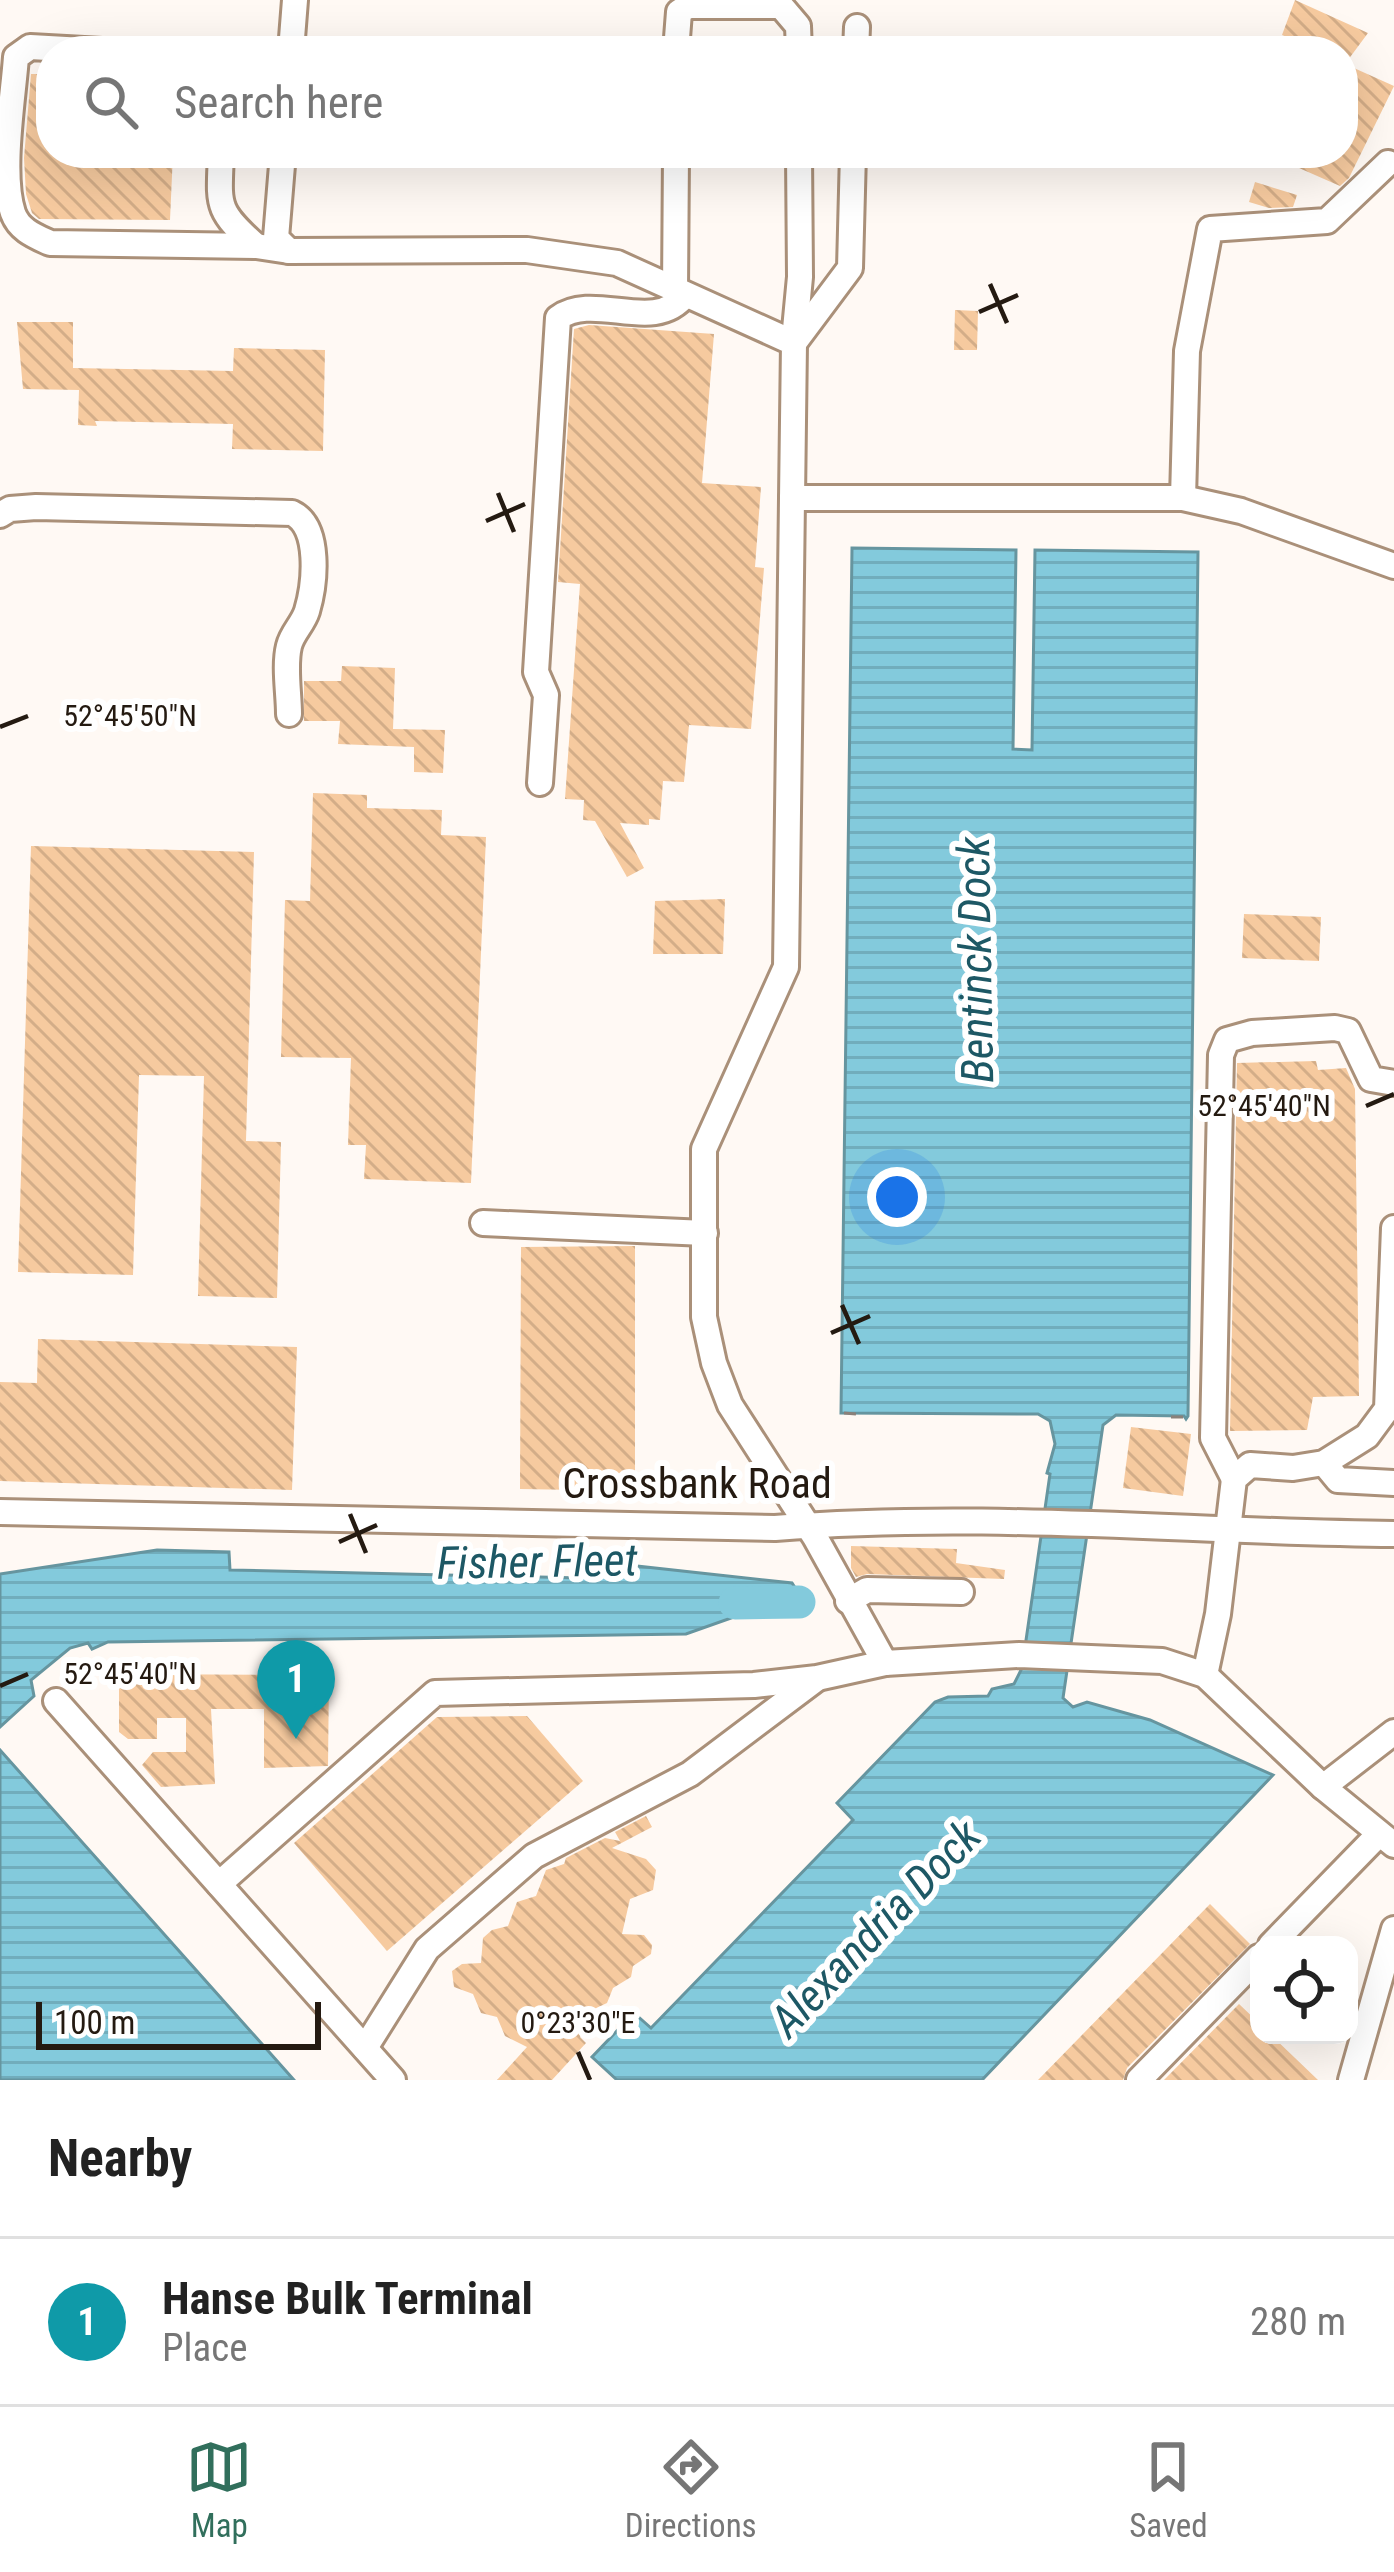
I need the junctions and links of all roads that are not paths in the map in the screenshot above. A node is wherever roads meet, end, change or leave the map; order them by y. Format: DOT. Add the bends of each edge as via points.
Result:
graph roads {
  1 [pos="295,0"];
  2 [pos="292,36"];
  3 [pos="677,36"];
  4 [pos="798,36"];
  5 [pos="36,46"];
  6 [pos="1388,163"];
  7 [pos="220,168"];
  8 [pos="282,168"];
  9 [pos="676,168"];
  10 [pos="799,168"];
  11 [pos="853,168"];
  12 [pos="256,246"];
  13 [pos="289,251"];
  14 [pos="680,293"];
  15 [pos="794,343"];
  16 [pos="792,497"];
  17 [pos="1183,498"];
  18 [pos="0,515"];
  19 [pos="1394,566"];
  20 [pos="289,714"];
  21 [pos="540,783"];
  22 [pos="1394,1083"];
  23 [pos="483,1223"];
  24 [pos="1394,1228"];
  25 [pos="705,1233"];
  26 [pos="1324,1463"];
  27 [pos="1234,1479"];
  28 [pos="1394,1483"];
  29 [pos="0,1512"];
  30 [pos="808,1525"];
  31 [pos="1226,1528"];
  32 [pos="1394,1534"];
  33 [pos="961,1592"];
  34 [pos="848,1601"];
  35 [pos="885,1663"];
  36 [pos="1205,1675"];
  37 [pos="817,1678"];
  38 [pos="56,1701"];
  39 [pos="1394,1732"];
  40 [pos="1323,1787"];
  41 [pos="1386,1840"];
  42 [pos="219,1883"];
  43 [pos="1394,1929"];
  44 [pos="1280,1936"];
  45 [pos="1250,1966"];
  46 [pos="365,2048"];
  47 [pos="393,2080"];
  48 [pos="1138,2080"];
  49 [pos="1351,2080"];
  1 -- 2 [label="street"];
  3 -- 4 [label="street" via="679,11 688,6 782,6"];
  5 -- 12 [label="street" via="16,57 7,179 13,214 26,232 50,243"];
  6 -- 17 [label="street" via="1327,220 1210,229 1187,351"];
  7 -- 12 [label="street" via="219,205"];
  8 -- 13 [label="street" via="276,238"];
  9 -- 14 [label="street"];
  10 -- 15 [label="street"];
  11 -- 15 [label="street" via="850,268"];
  12 -- 13 [label="street"];
  13 -- 14 [label="street" via="526,250 616,263"];
  14 -- 15 [label="street"];
  14 -- 21 [label="street" via="670,310 577,310 558,318 536,672 546,695"];
  15 -- 16 [label="street"];
  16 -- 17 [label="street"];
  16 -- 25 [label="street" via="786,967 704,1149"];
  17 -- 19 [label="street"];
  18 -- 20 [label="street" via="37,507 303,518 311,594 289,646"];
  22 -- 27 [label="street" via="1372,1079 1348,1031 1227,1040 1213,1438"];
  23 -- 25 [label="street"];
  24 -- 26 [label="street" via="1388,1409 1367,1436"];
  25 -- 30 [label="street" via="704,1317 714,1363 730,1405"];
  26 -- 27 [label="street" via="1250,1465"];
  26 -- 28 [label="street" via="1338,1480"];
  27 -- 31 [label="street"];
  29 -- 30 [label="street, Crossbank Road"];
  30 -- 31 [label="street, Crossbank Road"];
  30 -- 34 [label="street"];
  31 -- 32 [label="street, Crossbank Road"];
  31 -- 36 [label="street"];
  33 -- 34 [label="street" via="867,1590"];
  34 -- 35 [label="street"];
  35 -- 36 [label="street" via="1111,1656"];
  35 -- 37 [label="street"];
  36 -- 40 [label="street"];
  37 -- 42 [label="street" via="435,1693"];
  37 -- 46 [label="street" via="690,1774 533,1856 428,1949"];
  38 -- 42 [label="street"];
  39 -- 40 [label="street"];
  40 -- 41 [label="street"];
  41 -- 44 [label="street"];
  42 -- 46 [label="street"];
  43 -- 49 [label="street"];
  45 -- 48 [label="street"];
  46 -- 47 [label="street"];
}
